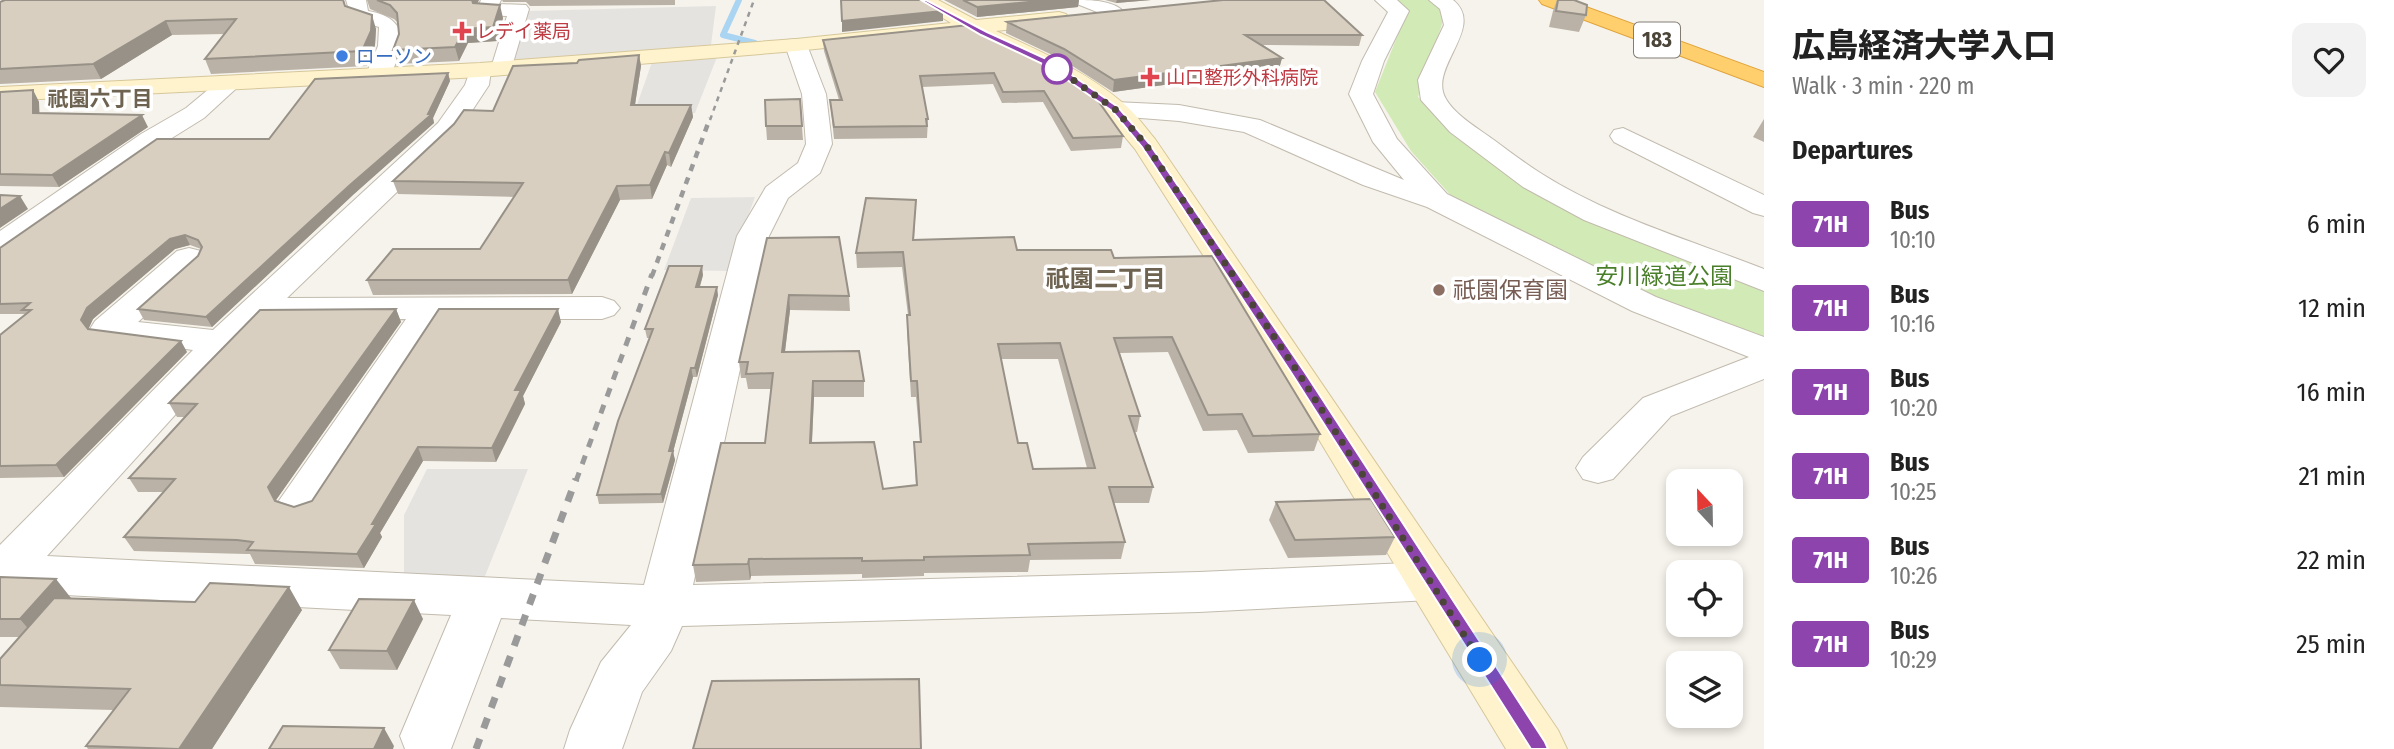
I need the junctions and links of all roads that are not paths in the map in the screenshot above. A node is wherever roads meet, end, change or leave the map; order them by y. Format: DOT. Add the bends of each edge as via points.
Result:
graph roads {
  1 [pos="356,0"];
  2 [pos="491,0"];
  3 [pos="924,0"];
  4 [pos="1084,0"];
  5 [pos="1385,0"];
  6 [pos="1439,0"];
  7 [pos="1549,0"];
  8 [pos="1139,10"];
  9 [pos="1114,12"];
  10 [pos="972,27"];
  11 [pos="796,46"];
  12 [pos="491,69"];
  13 [pos="377,77"];
  14 [pos="1763,80"];
  15 [pos="229,84"];
  16 [pos="0,94"];
  17 [pos="1115,109"];
  18 [pos="1623,136"];
  19 [pos="27,198"];
  20 [pos="67,199"];
  21 [pos="1437,200"];
  22 [pos="1764,207"];
  23 [pos="0,246"];
  24 [pos="189,258"];
  25 [pos="1764,281"];
  26 [pos="602,308"];
  27 [pos="255,309"];
  28 [pos="432,309"];
  29 [pos="221,342"];
  30 [pos="1764,350"];
  31 [pos="1764,365"];
  32 [pos="1598,468"];
  33 [pos="301,502"];
  34 [pos="1,574"];
  35 [pos="1430,581"];
  36 [pos="484,597"];
  37 [pos="663,606"];
  38 [pos="428,736"];
  39 [pos="593,749"];
  40 [pos="1538,749"];
  1 -- 13 [label="street" via="359,15 389,25 391,36"];
  2 -- 12 [label="street" via="486,11 519,9"];
  3 -- 10 [label="street"];
  4 -- 9 [label="street"];
  5 -- 21 [label="street" via="1399,11 1361,94 1386,142"];
  6 -- 25 [label="street" via="1449,6 1454,25 1430,80 1433,100 1459,127 1533,181 1595,214"];
  7 -- 14 [label="highway, 183"];
  8 -- 9 [label="street"];
  9 -- 10 [label="street"];
  10 -- 11 [label="street"];
  10 -- 17 [label="street" via="1050,64"];
  11 -- 12 [label="street"];
  11 -- 37 [label="street" via="814,94 818,144 810,167 776,193 753,236"];
  12 -- 13 [label="street"];
  12 -- 27 [label="street" via="447,129"];
  13 -- 15 [label="street"];
  15 -- 16 [label="street"];
  15 -- 20 [label="street" via="195,113"];
  17 -- 21 [label="street" via="1251,124 1373,179"];
  17 -- 35 [label="street" via="1177,191"];
  18 -- 22 [label="street"];
  19 -- 20 [label="street"];
  20 -- 23 [label="street"];
  21 -- 30 [label="street" via="1644,304"];
  24 -- 29 [label="street" via="108,330"];
  26 -- 28 [label="street"];
  27 -- 28 [label="street"];
  27 -- 29 [label="street"];
  28 -- 33 [label="street"];
  29 -- 34 [label="street"];
  31 -- 32 [label="street" via="1657,407"];
  34 -- 36 [label="street"];
  35 -- 37 [label="street"];
  35 -- 40 [label="street"];
  36 -- 37 [label="street"];
  36 -- 38 [label="street"];
  37 -- 39 [label="street" via="653,636 620,680"];
}
